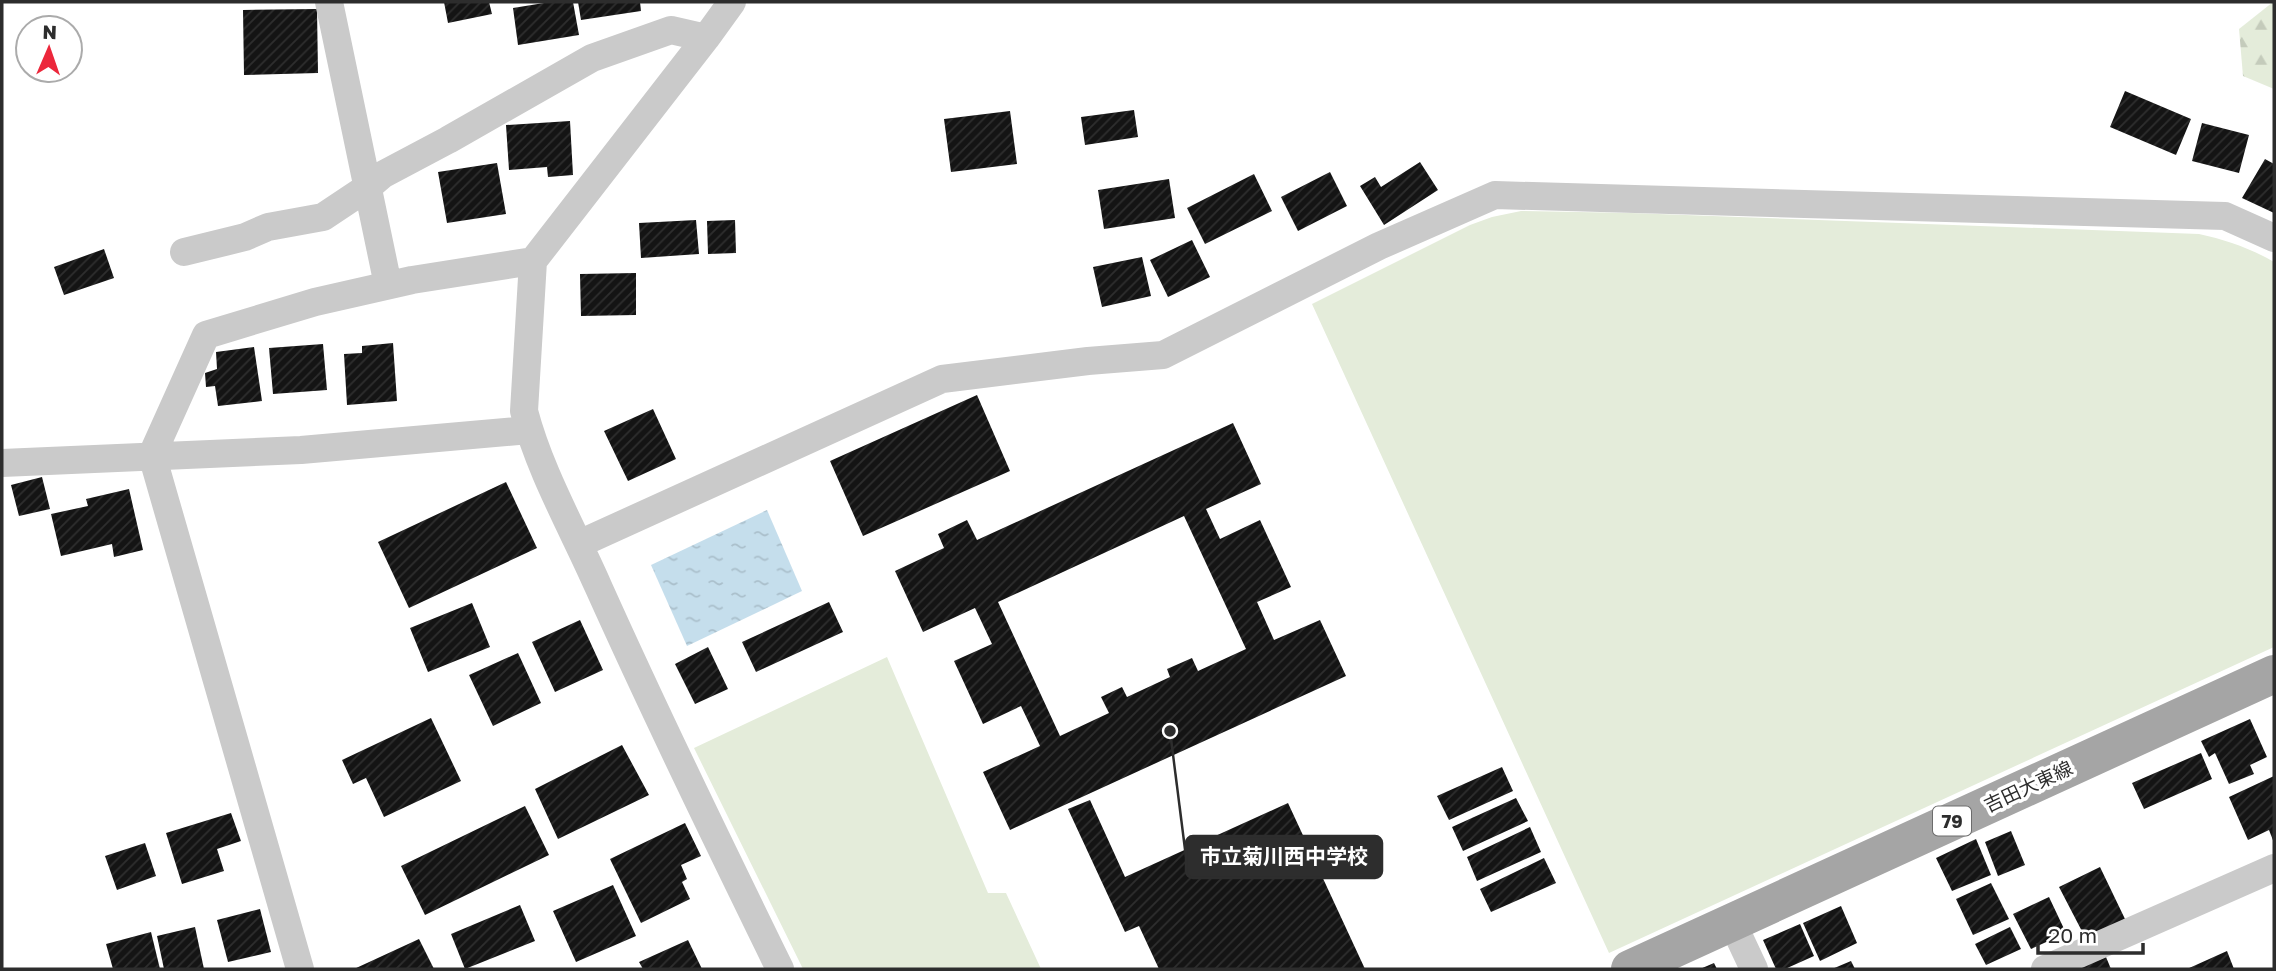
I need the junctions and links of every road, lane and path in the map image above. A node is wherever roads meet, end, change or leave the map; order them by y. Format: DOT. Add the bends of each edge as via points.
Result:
graph roads {
  1 [pos="329,2"];
  2 [pos="732,2"];
  3 [pos="706,38"];
  4 [pos="368,187"];
  5 [pos="2274,238"];
  6 [pos="184,252"];
  7 [pos="533,261"];
  8 [pos="388,285"];
  9 [pos="529,430"];
  10 [pos="152,455"];
  11 [pos="2,463"];
  12 [pos="579,544"];
  13 [pos="2274,674"];
  14 [pos="2274,867"];
  15 [pos="1732,922"];
  16 [pos="300,969"];
  17 [pos="780,969"];
  18 [pos="1630,969"];
  19 [pos="1754,969"];
  20 [pos="2045,969"];
  1 -- 4 [label="street"];
  2 -- 3 [label="street"];
  3 -- 4 [label="street" via="671,30 592,58"];
  3 -- 7 [label="street"];
  4 -- 6 [label="street" via="323,217 268,227"];
  4 -- 8 [label="street"];
  5 -- 12 [label="street" via="2225,216 1495,195 1379,246 1163,355 942,379"];
  7 -- 8 [label="street"];
  7 -- 9 [label="street" via="524,411"];
  8 -- 10 [label="street" via="206,335"];
  9 -- 10 [label="street" via="301,450"];
  9 -- 12 [label="street"];
  10 -- 11 [label="street"];
  10 -- 16 [label="street"];
  12 -- 17 [label="street" via="656,716"];
  13 -- 15 [label="main road, 吉田大東線 / 79"];
  14 -- 20 [label="street"];
  15 -- 18 [label="main road, 吉田大東線 / 79"];
  15 -- 19 [label="street"];
}
